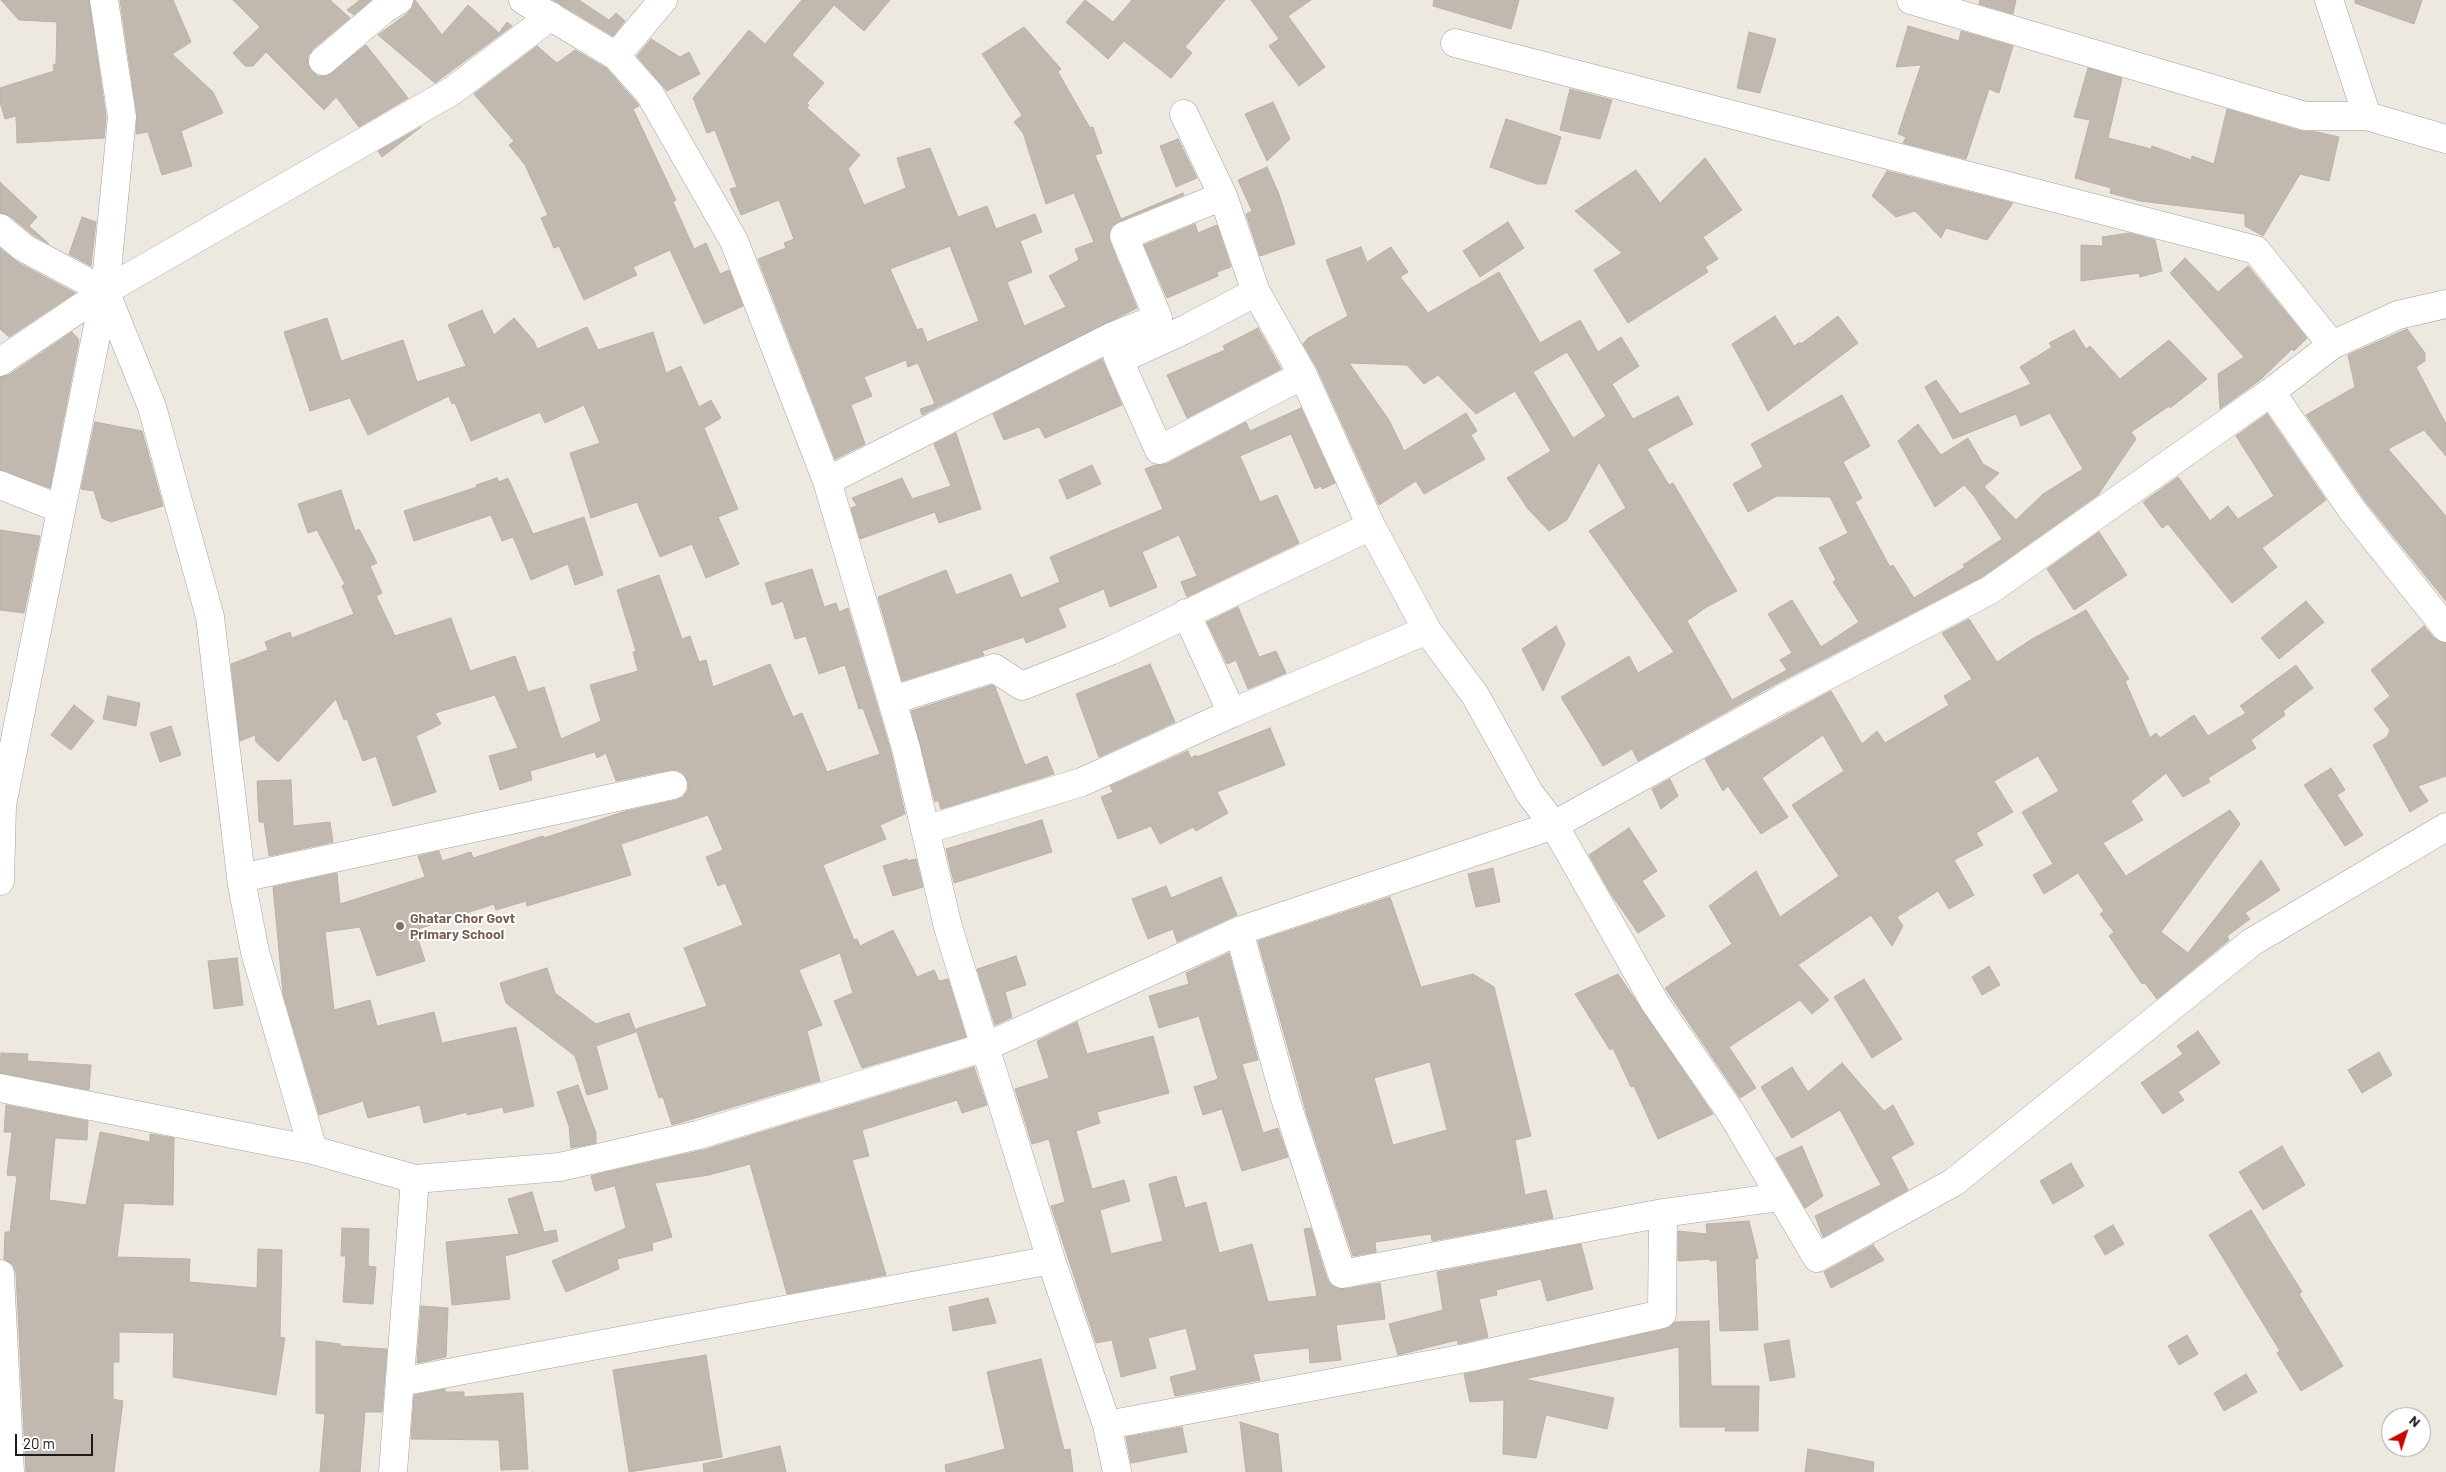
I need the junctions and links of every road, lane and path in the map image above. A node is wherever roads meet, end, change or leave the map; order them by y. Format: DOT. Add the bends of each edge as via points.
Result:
graph roads {
  1 [pos="104,0"];
  2 [pos="399,0"];
  3 [pos="523,0"];
  4 [pos="663,0"];
  5 [pos="1911,0"];
  6 [pos="2329,0"];
  7 [pos="551,16"];
  8 [pos="1455,43"];
  9 [pos="616,56"];
  10 [pos="323,61"];
  11 [pos="1184,114"];
  12 [pos="2367,116"];
  13 [pos="2446,139"];
  14 [pos="1223,196"];
  15 [pos="0,228"];
  16 [pos="105,291"];
  17 [pos="1256,292"];
  18 [pos="2446,304"];
  19 [pos="2332,345"];
  20 [pos="1115,349"];
  21 [pos="0,362"];
  22 [pos="1304,375"];
  23 [pos="2271,392"];
  24 [pos="826,481"];
  25 [pos="0,486"];
  26 [pos="61,509"];
  27 [pos="1371,526"];
  28 [pos="1186,613"];
  29 [pos="2446,628"];
  30 [pos="1426,630"];
  31 [pos="892,700"];
  32 [pos="1232,713"];
  33 [pos="674,785"];
  34 [pos="3,789"];
  35 [pos="1554,824"];
  36 [pos="2446,827"];
  37 [pos="925,830"];
  38 [pos="241,878"];
  39 [pos="0,881"];
  40 [pos="1239,931"];
  41 [pos="985,1047"];
  42 [pos="0,1088"];
  43 [pos="313,1150"];
  44 [pos="415,1179"];
  45 [pos="1780,1197"];
  46 [pos="1663,1213"];
  47 [pos="1051,1260"];
  48 [pos="0,1274"];
  49 [pos="400,1382"];
  50 [pos="1107,1425"];
  51 [pos="10,1472"];
  52 [pos="393,1472"];
  53 [pos="1117,1472"];
  1 -- 16 [label="street" via="122,117"];
  2 -- 10 [label="street"];
  3 -- 7 [label="street"];
  4 -- 9 [label="street"];
  5 -- 12 [label="street" via="2306,116"];
  6 -- 12 [label="street"];
  7 -- 9 [label="street"];
  7 -- 16 [label="street" via="452,91"];
  8 -- 19 [label="street" via="2256,250"];
  9 -- 24 [label="street" via="650,94 734,241"];
  11 -- 14 [label="street"];
  12 -- 13 [label="street"];
  14 -- 17 [label="street"];
  14 -- 20 [label="street" via="1124,236 1158,318"];
  15 -- 16 [label="street" via="24,248"];
  16 -- 21 [label="street"];
  16 -- 26 [label="street"];
  16 -- 38 [label="street" via="152,406 210,617"];
  17 -- 20 [label="street" via="1186,329"];
  17 -- 22 [label="street"];
  18 -- 19 [label="street" via="2398,316"];
  19 -- 23 [label="street"];
  20 -- 22 [label="street" via="1159,450"];
  20 -- 24 [label="street"];
  22 -- 27 [label="street"];
  23 -- 29 [label="street" via="2352,510"];
  23 -- 35 [label="street" via="1990,590"];
  24 -- 31 [label="street"];
  25 -- 26 [label="street"];
  26 -- 34 [label="street" via="48,586"];
  27 -- 28 [label="street"];
  27 -- 30 [label="street"];
  28 -- 31 [label="street" via="1110,651 1022,686 994,668"];
  28 -- 32 [label="street"];
  30 -- 32 [label="street"];
  30 -- 35 [label="street" via="1475,696 1530,794"];
  31 -- 37 [label="street"];
  32 -- 37 [label="street" via="1082,782"];
  33 -- 38 [label="street"];
  34 -- 39 [label="street"];
  35 -- 40 [label="street"];
  35 -- 45 [label="street" via="1655,1003 1732,1114"];
  36 -- 45 [label="street" via="2252,942 1954,1182 1817,1258"];
  37 -- 41 [label="street" via="948,927"];
  38 -- 43 [label="street" via="255,952"];
  40 -- 41 [label="street"];
  40 -- 46 [label="street" via="1285,1098 1342,1274"];
  41 -- 44 [label="street" via="698,1134 560,1167"];
  41 -- 47 [label="street"];
  42 -- 43 [label="street"];
  43 -- 44 [label="street"];
  44 -- 49 [label="street"];
  45 -- 46 [label="street"];
  46 -- 50 [label="street" via="1662,1314 1471,1357"];
  47 -- 49 [label="street"];
  47 -- 50 [label="street"];
  48 -- 51 [label="street"];
  49 -- 52 [label="street"];
  50 -- 53 [label="street"];
}
